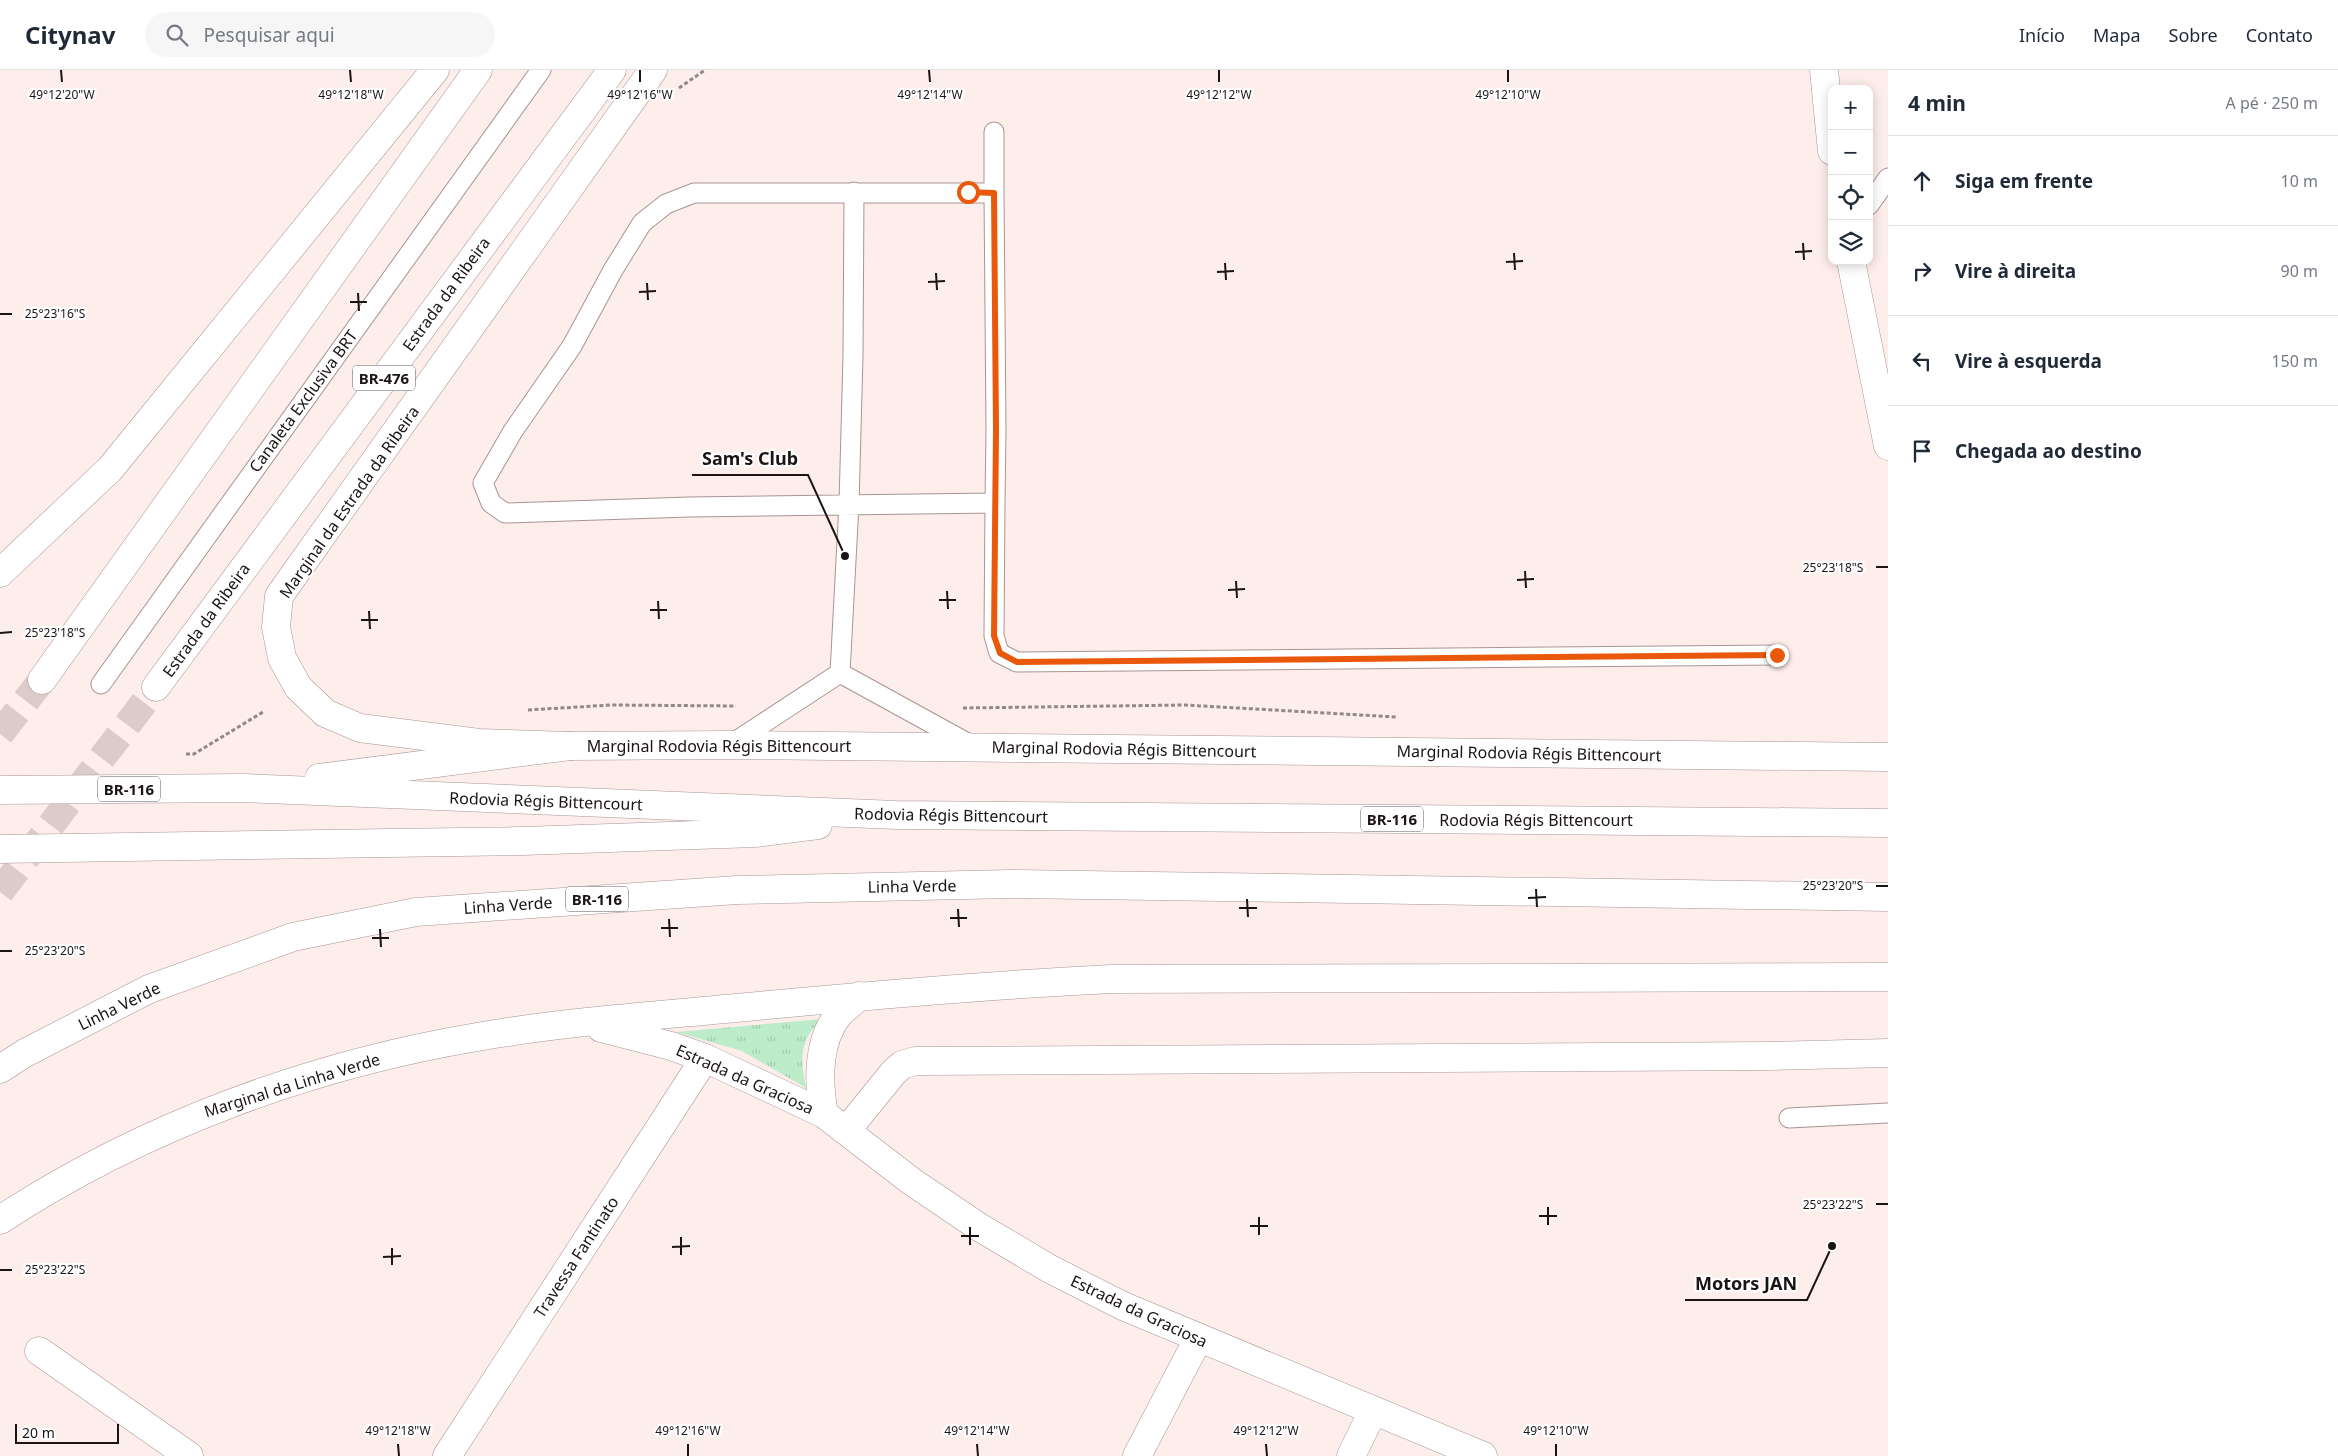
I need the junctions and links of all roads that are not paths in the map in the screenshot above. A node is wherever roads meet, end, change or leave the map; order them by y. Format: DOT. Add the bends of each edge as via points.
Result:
graph roads {
  1 [pos="435,70"];
  2 [pos="478,70"];
  3 [pos="541,70"];
  4 [pos="612,70"];
  5 [pos="653,70"];
  6 [pos="1824,70"];
  7 [pos="1830,130"];
  8 [pos="994,132"];
  9 [pos="1888,178"];
  10 [pos="854,192"];
  11 [pos="994,193"];
  12 [pos="1873,199"];
  13 [pos="1852,265"];
  14 [pos="1888,446"];
  15 [pos="995,503"];
  16 [pos="849,504"];
  17 [pos="0,573"];
  18 [pos="1777,655"];
  19 [pos="840,673"];
  20 [pos="42,680"];
  21 [pos="101,684"];
  22 [pos="156,687"];
  23 [pos="360,728"];
  24 [pos="730,745"];
  25 [pos="570,746"];
  26 [pos="975,747"];
  27 [pos="1888,756"];
  28 [pos="243,788"];
  29 [pos="7,790"];
  30 [pos="896,815"];
  31 [pos="1888,823"];
  32 [pos="0,849"];
  33 [pos="1888,897"];
  34 [pos="1888,977"];
  35 [pos="859,996"];
  36 [pos="578,1022"];
  37 [pos="1888,1053"];
  38 [pos="705,1058"];
  39 [pos="0,1069"];
  40 [pos="1888,1113"];
  41 [pos="824,1114"];
  42 [pos="1789,1118"];
  43 [pos="846,1131"];
  44 [pos="0,1220"];
  45 [pos="1198,1339"];
  46 [pos="39,1351"];
  47 [pos="1373,1411"];
  48 [pos="189,1456"];
  49 [pos="447,1456"];
  50 [pos="1137,1456"];
  51 [pos="1351,1456"];
  52 [pos="1483,1456"];
  1 -- 17 [label="main road" via="110,470"];
  2 -- 20 [label="main road"];
  3 -- 21 [label="lane, Canaleta Exclusiva BRT"];
  4 -- 22 [label="main road, Estrada da Ribeira / BR-476"];
  5 -- 23 [label="main road, Marginal da Estrada da Ribeira" via="279,596 276,627 282,658 298,687 325,713"];
  6 -- 7 [label="main road"];
  8 -- 11 [label="lane"];
  9 -- 12 [label="lane"];
  10 -- 11 [label="lane"];
  10 -- 16 [label="lane"];
  10 -- 16 [label="lane" via="694,193 666,204 642,223 572,346 513,431 483,483 490,503 505,513"];
  11 -- 15 [label="lane"];
  13 -- 14 [label="main road"];
  15 -- 16 [label="lane"];
  15 -- 18 [label="lane" via="994,636 1000,653 1017,662"];
  16 -- 19 [label="lane"];
  19 -- 24 [label="lane"];
  19 -- 26 [label="lane"];
  23 -- 25 [label="main road, Marginal Rodovia Régis Bittencourt" via="479,743"];
  24 -- 25 [label="main road, Marginal Rodovia Régis Bittencourt"];
  24 -- 26 [label="main road, Marginal Rodovia Régis Bittencourt"];
  25 -- 28 [label="main road"];
  26 -- 27 [label="main road, Marginal Rodovia Régis Bittencourt"];
  28 -- 29 [label="main road, Rodovia Régis Bittencourt / BR-116"];
  28 -- 30 [label="main road, Rodovia Régis Bittencourt / BR-116"];
  30 -- 31 [label="main road, Rodovia Régis Bittencourt / BR-116"];
  30 -- 32 [label="main road, BR-116" via="755,833 513,841"];
  33 -- 39 [label="main road, Linha Verde / BR-116" via="1011,884 747,890 416,912 293,937 149,989"];
  34 -- 35 [label="main road" via="1111,979"];
  35 -- 36 [label="main road"];
  35 -- 41 [label="main road, Estrada da Graciosa" via="839,1014 829,1031 819,1089"];
  36 -- 38 [label="main road, Estrada da Graciosa" via="662,1043"];
  36 -- 44 [label="main road, Marginal da Linha Verde" via="476,1037 371,1059 276,1087 191,1117 103,1161"];
  37 -- 43 [label="main road" via="915,1061 894,1072"];
  38 -- 41 [label="main road, Estrada da Graciosa"];
  38 -- 49 [label="main road, Travessa Fantinato"];
  40 -- 42 [label="lane"];
  41 -- 43 [label="main road, Estrada da Graciosa"];
  43 -- 45 [label="main road, Estrada da Graciosa" via="911,1181 1050,1269"];
  45 -- 47 [label="main road, Estrada da Graciosa"];
  45 -- 50 [label="main road"];
  46 -- 48 [label="main road"];
  47 -- 51 [label="main road"];
  47 -- 52 [label="main road, Estrada da Graciosa"];
}
